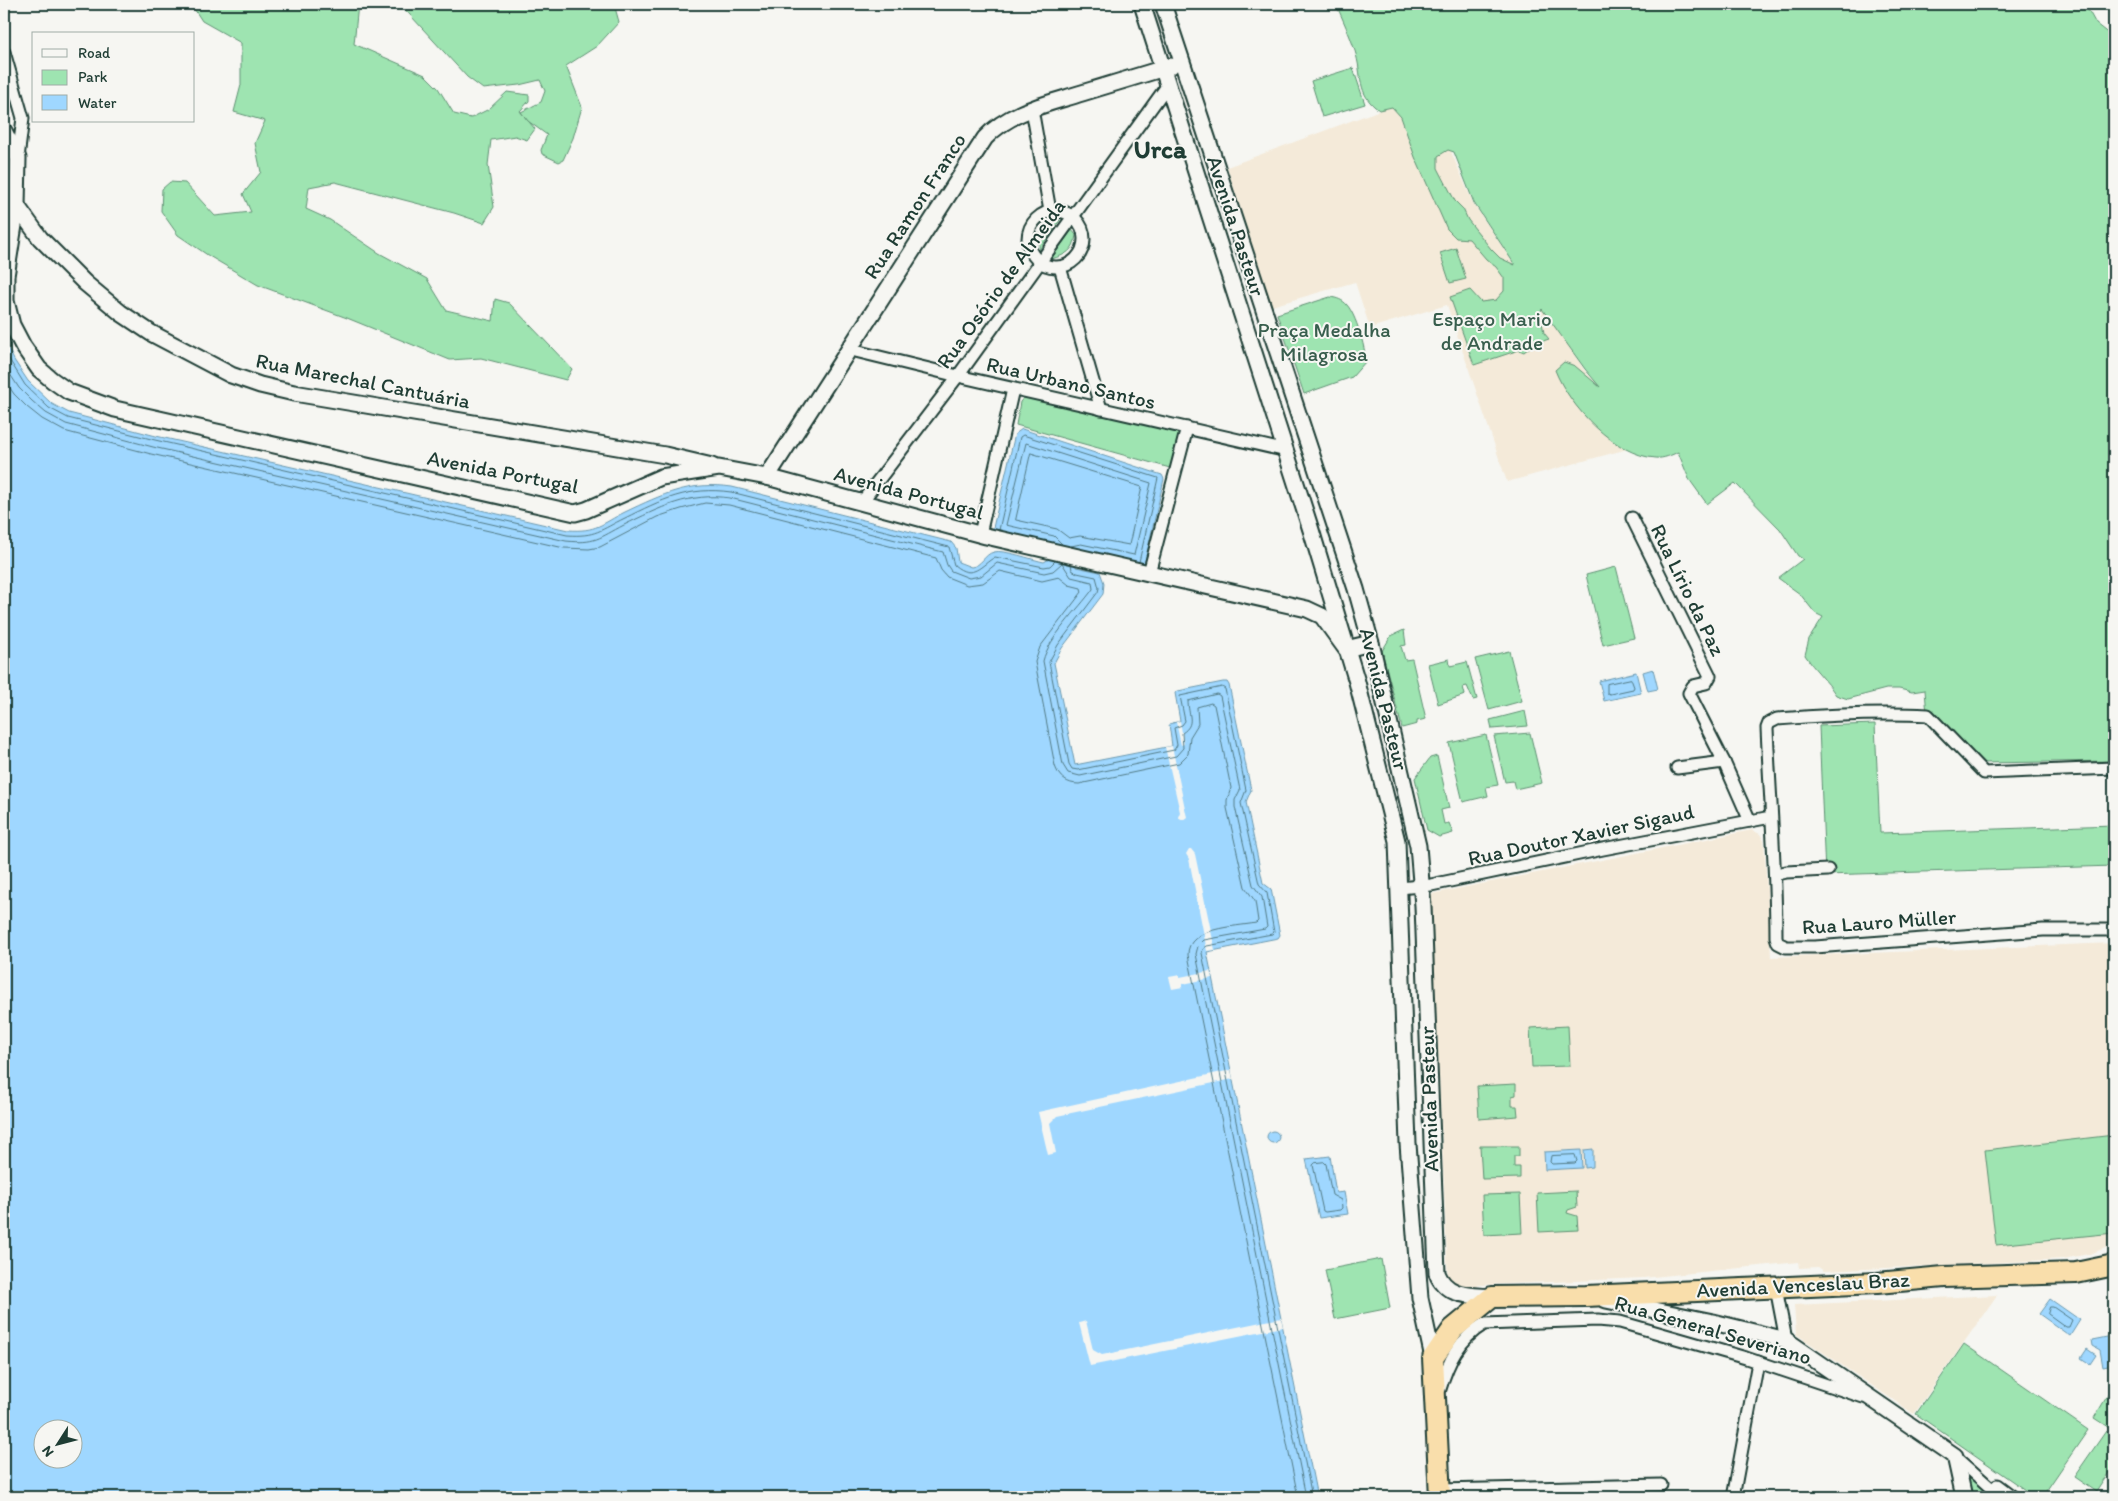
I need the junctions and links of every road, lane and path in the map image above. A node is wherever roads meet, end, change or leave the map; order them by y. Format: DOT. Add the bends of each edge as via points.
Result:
graph roads {
  1 [pos="1142,4"];
  2 [pos="1163,4"];
  3 [pos="4,52"];
  4 [pos="1182,63"];
  5 [pos="1162,69"];
  6 [pos="1167,86"];
  7 [pos="1032,109"];
  8 [pos="4,130"];
  9 [pos="18,158"];
  10 [pos="1223,186"];
  11 [pos="1203,193"];
  12 [pos="18,206"];
  13 [pos="1050,211"];
  14 [pos="1073,217"];
  15 [pos="40,238"];
  16 [pos="12,241"];
  17 [pos="1039,262"];
  18 [pos="1060,267"];
  19 [pos="847,349"];
  20 [pos="958,376"];
  21 [pos="1013,389"];
  22 [pos="1100,409"];
  23 [pos="1186,428"];
  24 [pos="1287,451"];
  25 [pos="665,455"];
  26 [pos="719,468"];
  27 [pos="661,477"];
  28 [pos="767,477"];
  29 [pos="862,503"];
  30 [pos="1632,518"];
  31 [pos="983,535"];
  32 [pos="1145,572"];
  33 [pos="1359,602"];
  34 [pos="1335,607"];
  35 [pos="1371,643"];
  36 [pos="1346,650"];
  37 [pos="1724,762"];
  38 [pos="1677,768"];
  39 [pos="2114,768"];
  40 [pos="1771,816"];
  41 [pos="1750,821"];
  42 [pos="1828,870"];
  43 [pos="1776,874"];
  44 [pos="1422,887"];
  45 [pos="1399,888"];
  46 [pos="2114,930"];
  47 [pos="1432,1142"];
  48 [pos="1408,1144"];
  49 [pos="2110,1264"];
  50 [pos="1776,1288"];
  51 [pos="1586,1296"];
  52 [pos="1492,1297"];
  53 [pos="1786,1340"];
  54 [pos="1432,1358"];
  55 [pos="1758,1362"];
  56 [pos="1876,1401"];
  57 [pos="1435,1406"];
  58 [pos="1955,1456"];
  59 [pos="1976,1474"];
  60 [pos="1661,1485"];
  61 [pos="1734,1492"];
  62 [pos="1440,1493"];
  63 [pos="1964,1497"];
  64 [pos="2001,1497"];
  65 [pos="2013,1497"];
  1 -- 5 [label="street, Avenida Pasteur"];
  2 -- 4 [label="street, Avenida Pasteur"];
  3 -- 9 [label="street" via="23,118"];
  4 -- 5 [label="street, Rua Ramon Franco"];
  4 -- 10 [label="street, Avenida Pasteur"];
  5 -- 6 [label="street, Avenida Pasteur"];
  5 -- 7 [label="street, Rua Ramon Franco"];
  6 -- 11 [label="street, Avenida Pasteur"];
  6 -- 14 [label="street, Rua Osório de Almeida"];
  7 -- 13 [label="street"];
  7 -- 19 [label="street, Rua Ramon Franco" via="1006,120 985,138"];
  8 -- 9 [label="street"];
  9 -- 12 [label="street"];
  10 -- 11 [label="street"];
  10 -- 33 [label="street, Avenida Pasteur"];
  11 -- 24 [label="street, Avenida Pasteur"];
  12 -- 15 [label="street, Rua Marechal Cantuária"];
  12 -- 16 [label="street, Avenida Portugal"];
  13 -- 14 [label="street" via="1062,211"];
  13 -- 17 [label="street" via="1035,219 1028,233 1029,249"];
  14 -- 17 [label="street, Rua Osório de Almeida"];
  14 -- 18 [label="street" via="1084,232 1082,251 1069,264"];
  15 -- 16 [label="street"];
  15 -- 25 [label="street, Rua Marechal Cantuária" via="84,283 121,313 151,333 238,378 294,393"];
  16 -- 27 [label="street, Avenida Portugal" via="6,301 12,324 23,346 39,369 52,380 69,392 106,406 575,512"];
  17 -- 18 [label="street" via="1049,267"];
  17 -- 20 [label="street, Rua Osório de Almeida"];
  18 -- 22 [label="street"];
  19 -- 20 [label="street, Rua Urbano Santos"];
  19 -- 28 [label="street, Rua Ramon Franco"];
  20 -- 21 [label="street, Rua Urbano Santos"];
  20 -- 29 [label="street, Rua Osório de Almeida"];
  21 -- 22 [label="street, Rua Urbano Santos"];
  21 -- 31 [label="street"];
  22 -- 23 [label="street, Rua Urbano Santos"];
  23 -- 24 [label="street, Rua Urbano Santos"];
  23 -- 32 [label="street"];
  24 -- 34 [label="street, Avenida Pasteur"];
  25 -- 26 [label="street, Rua Marechal Cantuária"];
  25 -- 27 [label="street"];
  26 -- 27 [label="street, Avenida Portugal"];
  26 -- 28 [label="street, Avenida Portugal"];
  28 -- 29 [label="street, Avenida Portugal"];
  29 -- 31 [label="street, Avenida Portugal"];
  30 -- 37 [label="street, Rua Lírio da Paz" via="1709,674 1706,682 1693,686 1689,693"];
  31 -- 32 [label="street, Avenida Portugal"];
  32 -- 36 [label="street, Avenida Portugal" via="1308,609 1322,616"];
  33 -- 34 [label="street"];
  33 -- 35 [label="street, Avenida Pasteur"];
  34 -- 36 [label="street, Avenida Pasteur"];
  35 -- 36 [label="street"];
  35 -- 44 [label="street, Avenida Pasteur" via="1418,846"];
  36 -- 45 [label="street, Avenida Pasteur" via="1397,841"];
  37 -- 38 [label="street"];
  37 -- 41 [label="street"];
  39 -- 40 [label="street, Rua Lauro Müller" via="1984,773 1928,715 1839,714 1777,719 1767,728"];
  40 -- 41 [label="street, Rua Doutor Xavier Sigaud"];
  40 -- 43 [label="street, Rua Lauro Müller"];
  41 -- 44 [label="street, Rua Doutor Xavier Sigaud"];
  42 -- 43 [label="street"];
  43 -- 46 [label="street, Rua Lauro Müller" via="1776,937 1778,943 1786,947 2043,930"];
  44 -- 45 [label="street, Rua Doutor Xavier Sigaud"];
  44 -- 47 [label="street, Avenida Pasteur"];
  45 -- 48 [label="street, Avenida Pasteur"];
  47 -- 48 [label="street"];
  47 -- 52 [label="street, Avenida Pasteur" via="1436,1273 1446,1288 1466,1295"];
  48 -- 54 [label="street, Avenida Pasteur" via="1420,1298"];
  49 -- 50 [label="highway, Avenida Venceslau Braz" via="2076,1272"];
  50 -- 51 [label="highway, Avenida Venceslau Braz"];
  50 -- 53 [label="street"];
  51 -- 52 [label="highway, Avenida Venceslau Braz"];
  51 -- 53 [label="street"];
  52 -- 54 [label="highway" via="1453,1329"];
  53 -- 56 [label="street, Rua General Severiano"];
  54 -- 57 [label="highway, Avenida Pasteur"];
  55 -- 56 [label="street, Rua General Severiano"];
  55 -- 57 [label="street, Rua General Severiano" via="1608,1320 1484,1324 1464,1339 1445,1372"];
  55 -- 61 [label="street"];
  56 -- 58 [label="street, Rua General Severiano"];
  57 -- 62 [label="highway, Avenida Pasteur"];
  58 -- 59 [label="street, Rua General Severiano"];
  58 -- 63 [label="street"];
  59 -- 64 [label="street, Rua General Severiano"];
  59 -- 65 [label="street, Rua General Severiano" via="1986,1477"];
  60 -- 62 [label="street"];
}
